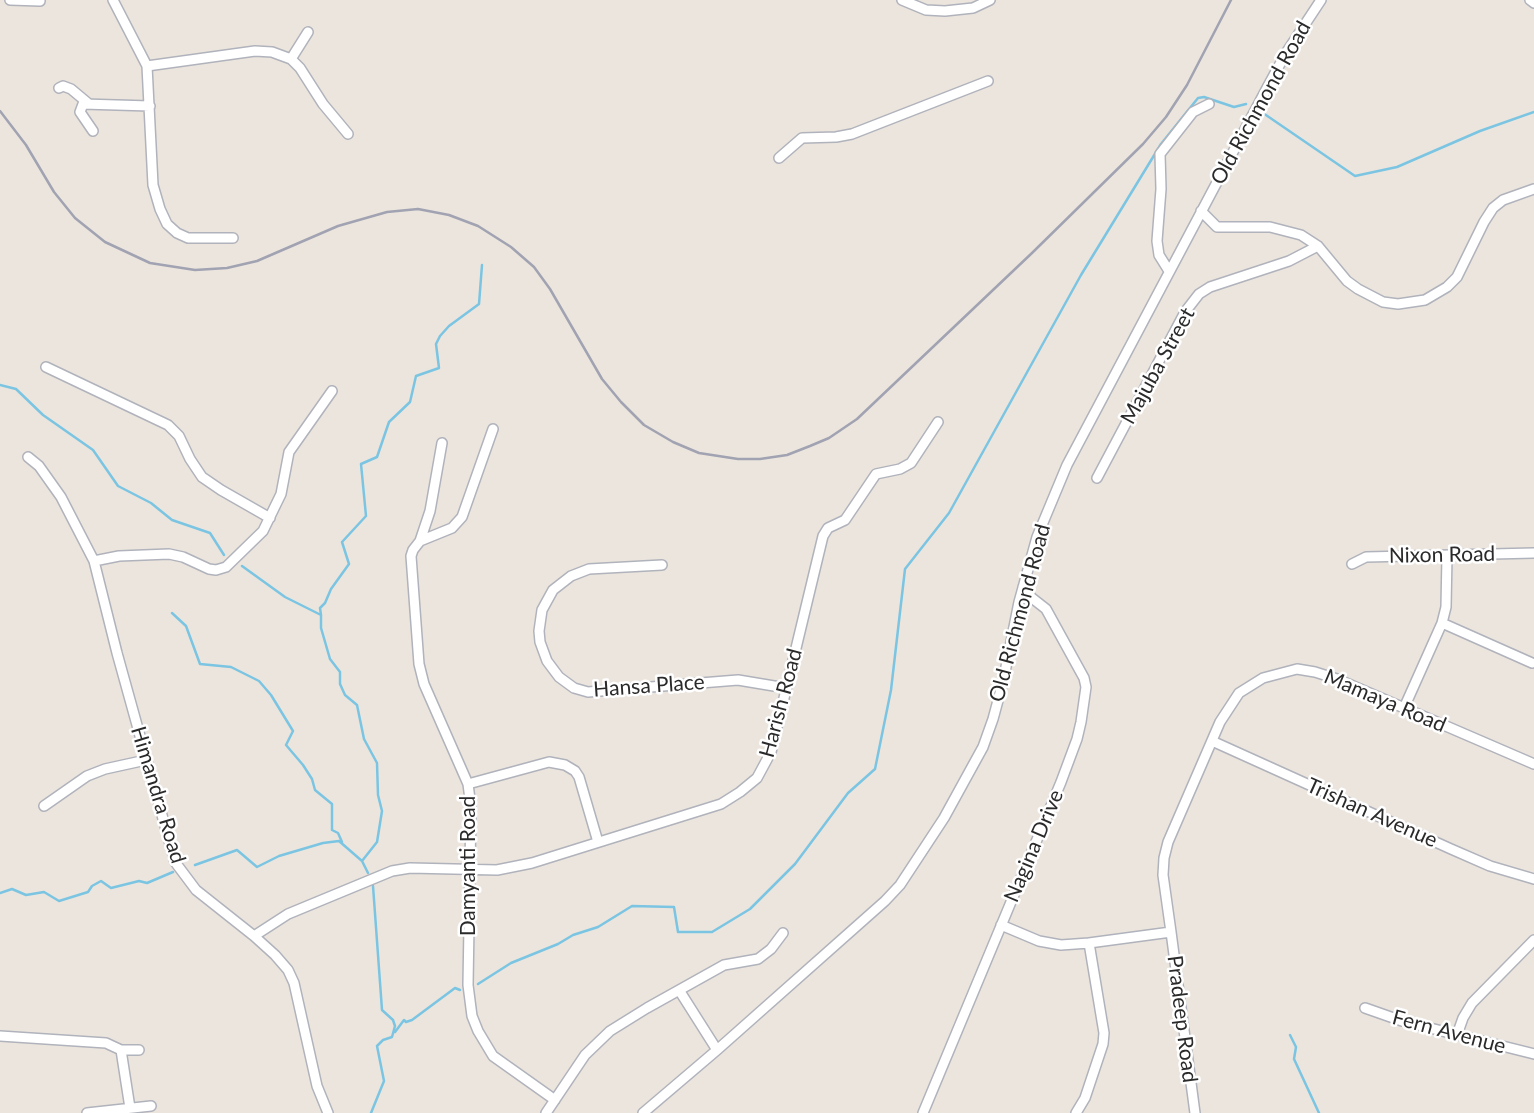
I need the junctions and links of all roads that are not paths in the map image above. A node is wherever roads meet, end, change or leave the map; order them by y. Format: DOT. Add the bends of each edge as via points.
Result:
graph roads {
  1 [pos="10,0"];
  2 [pos="113,0"];
  3 [pos="902,0"];
  4 [pos="990,0"];
  5 [pos="1321,0"];
  6 [pos="1530,0"];
  7 [pos="40,1"];
  8 [pos="1534,3"];
  9 [pos="308,32"];
  10 [pos="291,60"];
  11 [pos="147,66"];
  12 [pos="988,81"];
  13 [pos="59,88"];
  14 [pos="89,104"];
  15 [pos="1209,104"];
  16 [pos="150,106"];
  17 [pos="93,131"];
  18 [pos="348,134"];
  19 [pos="779,158"];
  20 [pos="1534,189"];
  21 [pos="1201,211"];
  22 [pos="233,238"];
  23 [pos="1318,246"];
  24 [pos="1169,271"];
  25 [pos="46,367"];
  26 [pos="332,391"];
  27 [pos="937,422"];
  28 [pos="493,429"];
  29 [pos="442,443"];
  30 [pos="28,457"];
  31 [pos="1097,478"];
  32 [pos="270,518"];
  33 [pos="420,541"];
  34 [pos="1534,553"];
  35 [pos="1447,556"];
  36 [pos="94,561"];
  37 [pos="1352,564"];
  38 [pos="662,565"];
  39 [pos="1023,587"];
  40 [pos="1442,623"];
  41 [pos="1532,663"];
  42 [pos="786,688"];
  43 [pos="1405,708"];
  44 [pos="1212,741"];
  45 [pos="146,760"];
  46 [pos="1534,764"];
  47 [pos="468,784"];
  48 [pos="44,806"];
  49 [pos="598,842"];
  50 [pos="470,870"];
  51 [pos="1534,879"];
  52 [pos="1001,925"];
  53 [pos="1171,932"];
  54 [pos="783,933"];
  55 [pos="254,936"];
  56 [pos="1534,940"];
  57 [pos="1089,943"];
  58 [pos="679,990"];
  59 [pos="1366,1008"];
  60 [pos="1457,1035"];
  61 [pos="0,1036"];
  62 [pos="139,1050"];
  63 [pos="717,1050"];
  64 [pos="121,1051"];
  65 [pos="1534,1054"];
  66 [pos="555,1100"];
  67 [pos="151,1106"];
  68 [pos="130,1108"];
  69 [pos="87,1113"];
  70 [pos="328,1113"];
  71 [pos="546,1113"];
  72 [pos="643,1113"];
  73 [pos="923,1113"];
  74 [pos="1076,1113"];
  75 [pos="1195,1113"];
  1 -- 7 [label="street"];
  2 -- 11 [label="street"];
  3 -- 4 [label="street" via="926,10 945,11 973,8"];
  5 -- 21 [label="street, Old Richmond Road" via="1286,53"];
  6 -- 8 [label="street"];
  9 -- 10 [label="street"];
  10 -- 11 [label="street" via="255,51"];
  10 -- 18 [label="street"];
  11 -- 16 [label="street"];
  12 -- 19 [label="street" via="852,134 802,138"];
  13 -- 14 [label="street" via="71,89"];
  14 -- 16 [label="street"];
  14 -- 17 [label="street" via="80,110"];
  15 -- 24 [label="street" via="1193,112 1160,154 1157,241"];
  16 -- 22 [label="street" via="153,185 167,224 188,238"];
  20 -- 23 [label="street" via="1493,208 1457,277 1425,300 1398,304 1371,297 1347,281"];
  21 -- 23 [label="street" via="1217,227 1280,229"];
  21 -- 24 [label="street, Old Richmond Road"];
  23 -- 31 [label="street, Majuba Street" via="1199,294 1185,312"];
  24 -- 39 [label="street, Old Richmond Road" via="1067,465 1037,537"];
  25 -- 32 [label="street" via="168,425 180,436 202,477"];
  26 -- 32 [label="street" via="289,452 281,494"];
  27 -- 42 [label="street, Harish Road" via="911,463 876,474 845,520 825,531"];
  28 -- 33 [label="street" via="461,517 446,531"];
  29 -- 33 [label="street, Damyanti Road"];
  30 -- 36 [label="street, Himandra Road" via="61,497"];
  32 -- 36 [label="street" via="245,550 220,569 169,554"];
  33 -- 47 [label="street, Damyanti Road" via="411,556 421,676"];
  34 -- 35 [label="street, Nixon Road"];
  35 -- 37 [label="street, Nixon Road" via="1366,557"];
  35 -- 40 [label="street"];
  36 -- 45 [label="street, Himandra Road"];
  38 -- 42 [label="street, Hansa Place" via="589,569 554,590 542,610 539,631 547,661 559,677 588,692 737,680"];
  39 -- 52 [label="street, Nagina Drive" via="1046,609 1086,687 1074,748"];
  39 -- 63 [label="street, Old Richmond Road" via="1003,682 983,747 916,862 885,901"];
  40 -- 41 [label="street"];
  40 -- 43 [label="street"];
  42 -- 49 [label="street, Harish Road" via="771,752 749,785 721,804"];
  43 -- 44 [label="street, Mamaya Road" via="1315,671 1283,671 1239,693"];
  43 -- 46 [label="street, Mamaya Road"];
  44 -- 51 [label="street, Trishan Avenue" via="1490,866"];
  44 -- 53 [label="street, Mamaya Road" via="1164,858"];
  45 -- 48 [label="street" via="88,776"];
  45 -- 55 [label="street, Himandra Road" via="175,862 196,890"];
  47 -- 49 [label="street" via="549,762 565,765 579,777"];
  47 -- 50 [label="street, Damyanti Road"];
  49 -- 50 [label="street, Harish Road" via="532,863"];
  50 -- 55 [label="street" via="391,871 288,914"];
  50 -- 66 [label="street, Damyanti Road" via="468,985 478,1031 493,1056"];
  52 -- 57 [label="street, Pradeep Road" via="1051,944"];
  52 -- 73 [label="street, Nagina Drive"];
  53 -- 57 [label="street, Pradeep Road"];
  53 -- 75 [label="street, Pradeep Road"];
  54 -- 58 [label="street" via="758,960 724,965"];
  55 -- 70 [label="street, Himandra Road" via="288,970 318,1091"];
  56 -- 60 [label="street" via="1472,1003"];
  57 -- 74 [label="street" via="1104,1033 1085,1098"];
  58 -- 63 [label="street"];
  58 -- 66 [label="street" via="610,1031 585,1055"];
  59 -- 60 [label="street, Fern Avenue"];
  60 -- 65 [label="street, Fern Avenue"];
  61 -- 64 [label="street" via="106,1043"];
  62 -- 64 [label="street"];
  63 -- 72 [label="street, Old Richmond Road"];
  64 -- 68 [label="street"];
  66 -- 71 [label="street"];
  67 -- 68 [label="street"];
  68 -- 69 [label="street"];
}
